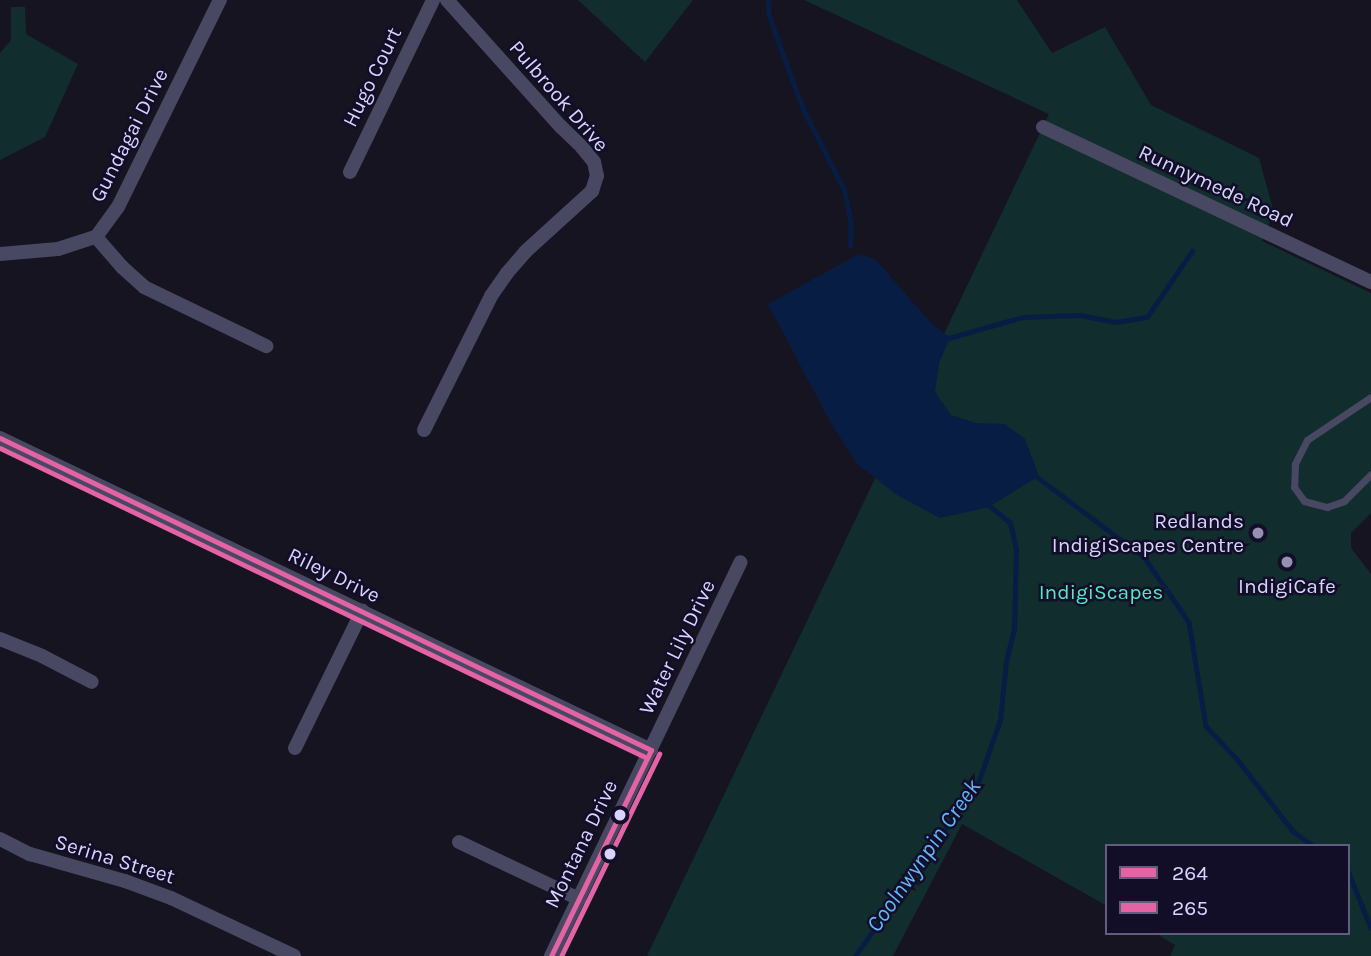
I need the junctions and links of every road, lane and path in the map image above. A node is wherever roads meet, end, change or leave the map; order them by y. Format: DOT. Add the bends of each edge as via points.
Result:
graph roads {
  1 [pos="220,0"];
  2 [pos="433,0"];
  3 [pos="447,0"];
  4 [pos="1043,127"];
  5 [pos="349,172"];
  6 [pos="96,237"];
  7 [pos="0,254"];
  8 [pos="1371,282"];
  9 [pos="266,346"];
  10 [pos="1371,397"];
  11 [pos="424,430"];
  12 [pos="0,438"];
  13 [pos="1371,474"];
  14 [pos="741,562"];
  15 [pos="362,611"];
  16 [pos="0,639"];
  17 [pos="92,682"];
  18 [pos="295,748"];
  19 [pos="650,750"];
  20 [pos="0,839"];
  21 [pos="459,842"];
  22 [pos="579,898"];
  23 [pos="294,956"];
  24 [pos="551,956"];
  1 -- 6 [label="street, Gundagai Drive" via="118,207"];
  2 -- 5 [label="street, Hugo Court"];
  3 -- 11 [label="street, Pulbrook Drive" via="582,147 594,162 597,176 592,191 525,252 502,281"];
  4 -- 8 [label="street, Runnymede Road"];
  6 -- 7 [label="street" via="58,249"];
  6 -- 9 [label="street" via="144,287"];
  10 -- 13 [label="lane" via="1307,440 1294,464 1294,488 1304,501 1327,507 1343,501"];
  12 -- 15 [label="street, Riley Drive"];
  14 -- 19 [label="street, Water Lily Drive"];
  15 -- 18 [label="street"];
  15 -- 19 [label="street, Riley Drive"];
  16 -- 17 [label="street"];
  19 -- 22 [label="street, Montana Drive"];
  20 -- 23 [label="street, Serina Street" via="30,854 171,898"];
  21 -- 22 [label="street"];
  22 -- 24 [label="street, Montana Drive"];
}
